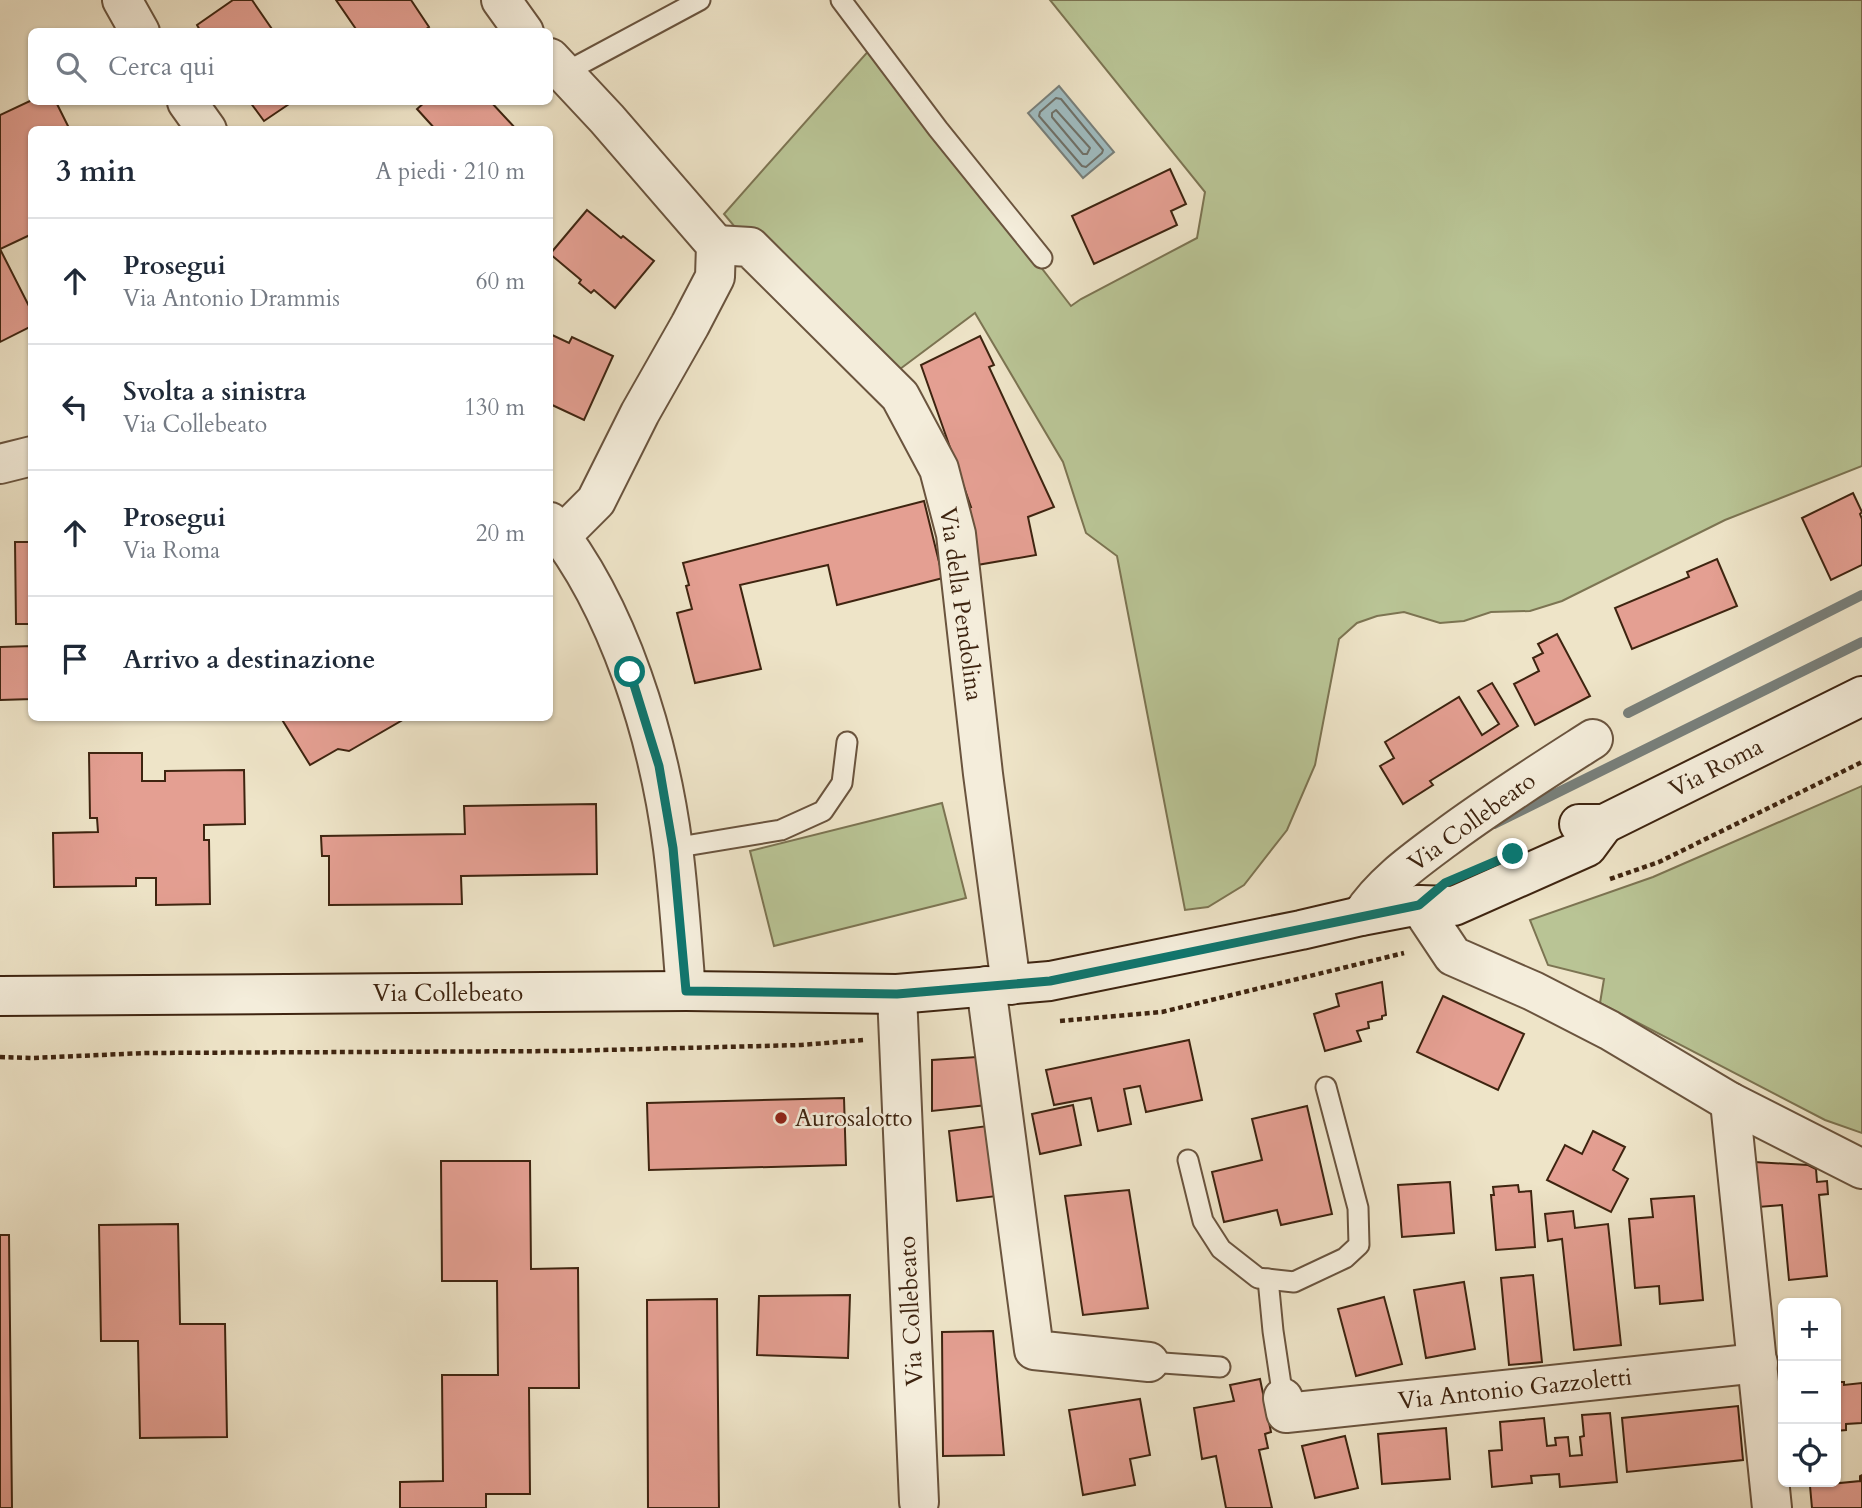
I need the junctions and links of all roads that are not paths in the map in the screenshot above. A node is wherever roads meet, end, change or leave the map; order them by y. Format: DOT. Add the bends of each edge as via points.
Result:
graph roads {
  1 [pos="122,0"];
  2 [pos="501,0"];
  3 [pos="700,0"];
  4 [pos="841,0"];
  5 [pos="138,28"];
  6 [pos="521,28"];
  7 [pos="557,66"];
  8 [pos="189,105"];
  9 [pos="204,126"];
  10 [pos="716,245"];
  11 [pos="1042,258"];
  12 [pos="28,457"];
  13 [pos="0,464"];
  14 [pos="555,529"];
  15 [pos="1862,696"];
  16 [pos="1845,708"];
  17 [pos="1593,739"];
  18 [pos="846,742"];
  19 [pos="673,848"];
  20 [pos="1419,905"];
  21 [pos="1361,916"];
  22 [pos="999,986"];
  23 [pos="686,991"];
  24 [pos="897,994"];
  25 [pos="0,996"];
  26 [pos="1326,1087"];
  27 [pos="1730,1102"];
  28 [pos="1188,1160"];
  29 [pos="1862,1170"];
  30 [pos="1268,1279"];
  31 [pos="1149,1362"];
  32 [pos="1758,1363"];
  33 [pos="1220,1367"];
  34 [pos="1283,1398"];
  35 [pos="919,1505"];
  36 [pos="1772,1508"];
  1 -- 5 [label="street"];
  2 -- 6 [label="street"];
  3 -- 7 [label="lane"];
  4 -- 11 [label="lane"];
  7 -- 10 [label="street"];
  8 -- 9 [label="street"];
  10 -- 14 [label="street" via="715,277 596,501"];
  10 -- 22 [label="street, Via della Pendolina" via="750,247 900,396 939,469 956,534 983,774"];
  12 -- 13 [label="street"];
  14 -- 19 [label="street" via="596,589 630,672 659,766"];
  15 -- 16 [label="street, Via Roma"];
  16 -- 20 [label="street, Via Roma" via="1604,824 1576,824 1445,883"];
  17 -- 21 [label="street, Via Collebeato" via="1413,862 1374,896"];
  18 -- 19 [label="lane" via="842,783 822,810 781,830"];
  19 -- 23 [label="street"];
  20 -- 21 [label="street, Via Collebeato"];
  20 -- 27 [label="street" via="1453,956 1609,1030"];
  21 -- 22 [label="street, Via Collebeato" via="1050,981"];
  22 -- 24 [label="street, Via Collebeato"];
  22 -- 31 [label="street" via="1034,1350"];
  23 -- 24 [label="street, Via Collebeato"];
  23 -- 25 [label="street, Via Collebeato"];
  24 -- 35 [label="street, Via Collebeato"];
  26 -- 30 [label="lane" via="1357,1208 1359,1245 1345,1258 1294,1282"];
  27 -- 29 [label="street"];
  27 -- 32 [label="street"];
  28 -- 30 [label="lane" via="1203,1221 1221,1249 1258,1278"];
  30 -- 34 [label="lane"];
  31 -- 33 [label="lane"];
  32 -- 34 [label="street, Via Antonio Gazzoletti" via="1286,1413"];
  32 -- 36 [label="street"];
}
